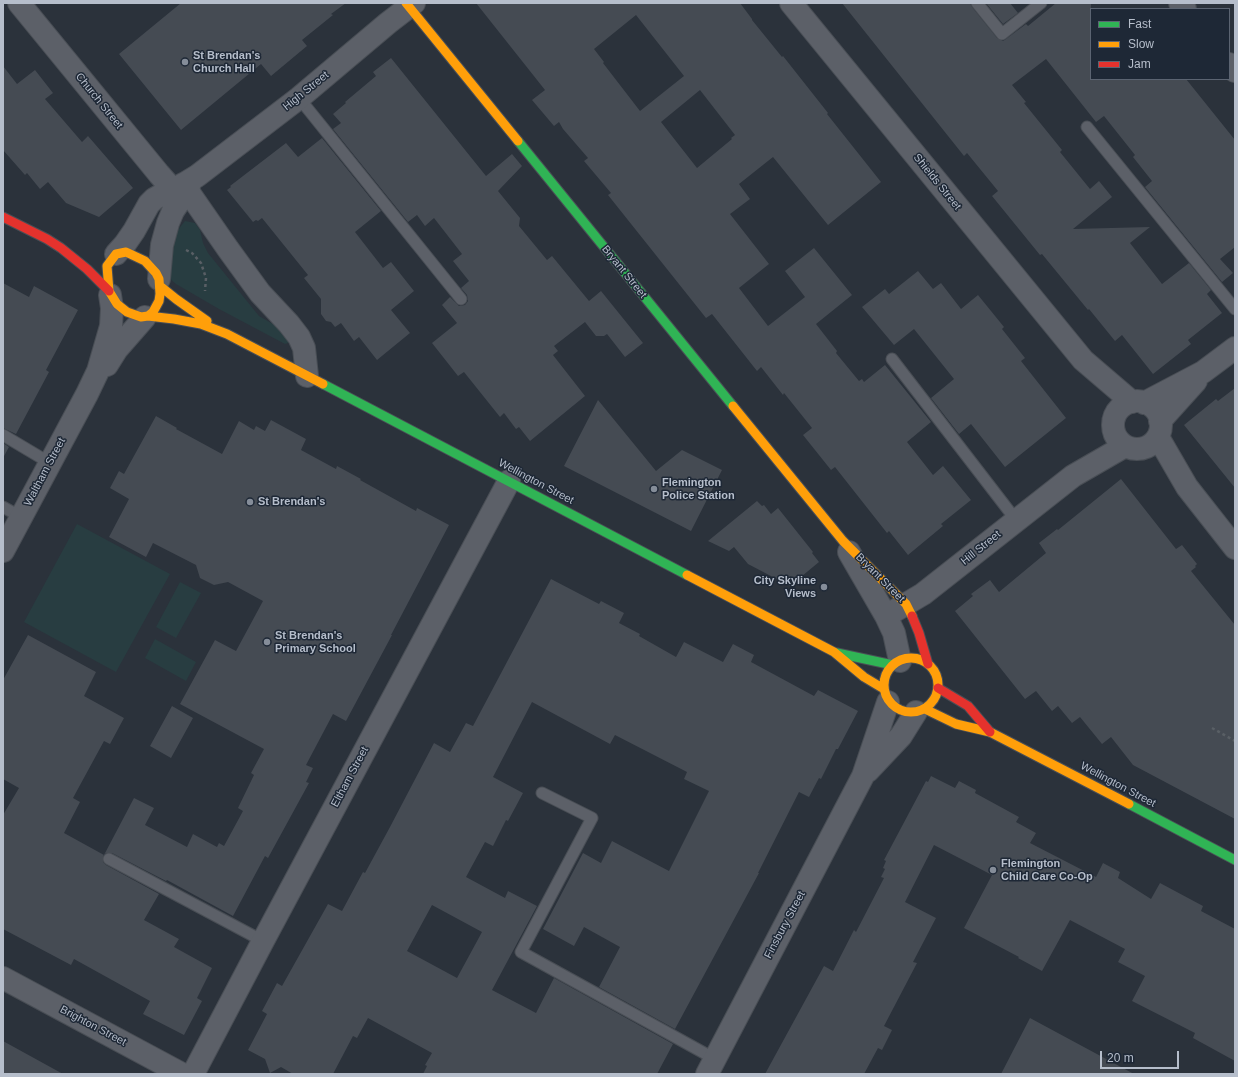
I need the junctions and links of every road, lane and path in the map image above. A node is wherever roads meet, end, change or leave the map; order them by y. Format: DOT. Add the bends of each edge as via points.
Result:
graph roads {
  1 [pos="19,3"];
  2 [pos="791,3"];
  3 [pos="977,3"];
  4 [pos="1041,3"];
  5 [pos="410,4"];
  6 [pos="299,98"];
  7 [pos="1087,127"];
  8 [pos="184,188"];
  9 [pos="3,217"];
  10 [pos="47,239"];
  11 [pos="183,248"];
  12 [pos="81,251"];
  13 [pos="111,255"];
  14 [pos="159,283"];
  15 [pos="110,293"];
  16 [pos="204,296"];
  17 [pos="461,299"];
  18 [pos="1235,308"];
  19 [pos="146,317"];
  20 [pos="227,334"];
  21 [pos="1235,348"];
  22 [pos="892,359"];
  23 [pos="1083,360"];
  24 [pos="1203,372"];
  25 [pos="307,376"];
  26 [pos="87,394"];
  27 [pos="1138,402"];
  28 [pos="1114,422"];
  29 [pos="1159,429"];
  30 [pos="3,435"];
  31 [pos="1132,448"];
  32 [pos="50,463"];
  33 [pos="1073,476"];
  34 [pos="509,481"];
  35 [pos="1187,487"];
  36 [pos="12,512"];
  37 [pos="1016,520"];
  38 [pos="843,541"];
  39 [pos="1235,548"];
  40 [pos="3,551"];
  41 [pos="906,604"];
  42 [pos="886,616"];
  43 [pos="834,652"];
  44 [pos="896,663"];
  45 [pos="928,664"];
  46 [pos="938,688"];
  47 [pos="886,695"];
  48 [pos="920,710"];
  49 [pos="1212,728"];
  50 [pos="990,732"];
  51 [pos="1235,741"];
  52 [pos="863,776"];
  53 [pos="542,793"];
  54 [pos="108,859"];
  55 [pos="1235,860"];
  56 [pos="263,941"];
  57 [pos="3,978"];
  58 [pos="712,1066"];
  59 [pos="182,1074"];
  60 [pos="193,1074"];
  1 -- 8 [label="street, Church Street" via="159,174"];
  2 -- 23 [label="street, Shields Street"];
  3 -- 4 [label="lane" via="1002,34"];
  5 -- 6 [label="street, High Street"];
  5 -- 38 [label="street, Bryant Street"];
  6 -- 8 [label="street, High Street"];
  6 -- 17 [label="lane"];
  7 -- 18 [label="lane"];
  8 -- 13 [label="street, High Street" via="161,195 149,204 126,244"];
  8 -- 14 [label="street, High Street" via="162,245"];
  8 -- 25 [label="street, Church Street" via="260,293 299,337 304,348"];
  9 -- 10 [label="street"];
  10 -- 12 [label="street"];
  10 -- 15 [label="street" via="87,268"];
  11 -- 16 [label="path" via="201,263 206,278"];
  13 -- 14 [label="street" via="129,253 145,261 156,273"];
  13 -- 15 [label="street" via="107,270 107,286"];
  14 -- 19 [label="street" via="159,301 153,312"];
  14 -- 20 [label="street, Wellington Street" via="191,310"];
  15 -- 19 [label="street" via="126,312"];
  15 -- 26 [label="street, Waltham Street" via="112,318 109,337"];
  19 -- 20 [label="street, Wellington Street" via="201,324"];
  19 -- 26 [label="street, Waltham Street" via="117,349"];
  20 -- 25 [label="street, Wellington Street"];
  21 -- 24 [label="street"];
  22 -- 37 [label="lane"];
  23 -- 27 [label="street, Shields Street"];
  23 -- 28 [label="street, Shields Street"];
  24 -- 27 [label="street"];
  24 -- 29 [label="street"];
  25 -- 34 [label="street, Wellington Street"];
  26 -- 32 [label="street, Waltham Street"];
  27 -- 28 [label="street" via="1124,405 1118,411"];
  27 -- 29 [label="street" via="1150,405 1159,415"];
  28 -- 31 [label="street" via="1115,434 1119,441"];
  28 -- 33 [label="street, Hill Street"];
  29 -- 31 [label="street" via="1153,443 1147,447"];
  29 -- 35 [label="street"];
  30 -- 32 [label="lane"];
  31 -- 33 [label="street, Hill Street"];
  31 -- 35 [label="street"];
  32 -- 36 [label="street, Waltham Street"];
  33 -- 37 [label="street, Hill Street"];
  34 -- 43 [label="street, Wellington Street"];
  34 -- 56 [label="street, Eltham Street"];
  35 -- 39 [label="street"];
  36 -- 40 [label="street, Waltham Street"];
  37 -- 41 [label="street, Hill Street" via="923,594"];
  38 -- 41 [label="street, Bryant Street"];
  38 -- 42 [label="street, Bryant Street"];
  41 -- 42 [label="street, Hill Street"];
  41 -- 45 [label="street, Bryant Street" via="919,633"];
  42 -- 44 [label="street, Bryant Street" via="894,633"];
  43 -- 44 [label="street, Wellington Street"];
  43 -- 47 [label="street, Wellington Street"];
  44 -- 45 [label="street" via="906,658 914,658"];
  44 -- 47 [label="street" via="886,676"];
  45 -- 46 [label="street" via="936,675"];
  46 -- 48 [label="street" via="931,704"];
  46 -- 50 [label="street, Wellington Street" via="968,706"];
  47 -- 48 [label="street" via="901,711 909,713"];
  47 -- 52 [label="street, Finsbury Street"];
  48 -- 50 [label="street, Wellington Street" via="956,724"];
  48 -- 52 [label="street, Finsbury Street" via="901,736"];
  49 -- 51 [label="path"];
  50 -- 55 [label="street, Wellington Street"];
  52 -- 58 [label="street, Finsbury Street"];
  53 -- 58 [label="lane" via="592,818 521,952"];
  54 -- 56 [label="lane"];
  56 -- 60 [label="street, Eltham Street"];
  57 -- 59 [label="street, Brighton Street"];
}
